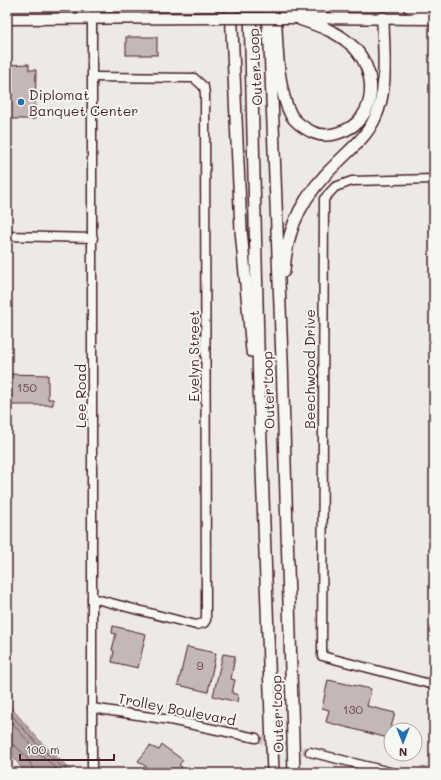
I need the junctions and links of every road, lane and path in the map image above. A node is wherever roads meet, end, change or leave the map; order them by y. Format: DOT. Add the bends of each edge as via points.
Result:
graph roads {
  1 [pos="92,7"];
  2 [pos="97,7"];
  3 [pos="231,7"];
  4 [pos="250,7"];
  5 [pos="266,7"];
  6 [pos="275,7"];
  7 [pos="409,7"];
  8 [pos="434,11"];
  9 [pos="92,18"];
  10 [pos="297,18"];
  11 [pos="383,18"];
  12 [pos="7,19"];
  13 [pos="434,19"];
  14 [pos="279,68"];
  15 [pos="92,77"];
  16 [pos="271,85"];
  17 [pos="434,179"];
  18 [pos="7,236"];
  19 [pos="93,238"];
  20 [pos="282,359"];
  21 [pos="259,387"];
  22 [pos="92,598"];
  23 [pos="434,685"];
  24 [pos="92,708"];
  25 [pos="256,738"];
  26 [pos="310,752"];
  27 [pos="92,770"];
  28 [pos="273,773"];
  29 [pos="294,773"];
  30 [pos="394,773"];
  1 -- 9 [label="highway"];
  2 -- 9 [label="highway"];
  3 -- 21 [label="highway" via="241,230 252,361"];
  4 -- 21 [label="highway, Outer Loop"];
  5 -- 16 [label="highway, Outer Loop"];
  6 -- 14 [label="highway"];
  7 -- 8 [label="highway"];
  9 -- 10 [label="main road, bridge"];
  9 -- 12 [label="main road"];
  9 -- 15 [label="street, Lee Road"];
  10 -- 11 [label="main road"];
  10 -- 14 [label="highway" via="338,34 351,44 364,62 372,83 370,104 358,124 345,132 330,136 316,134 302,127 291,116"];
  11 -- 13 [label="main road"];
  11 -- 20 [label="highway" via="383,82 376,117 368,130 307,196 296,216 289,238 285,262"];
  14 -- 16 [label="highway"];
  15 -- 19 [label="street, Lee Road"];
  15 -- 22 [label="street, Evelyn Street" via="194,78 204,87 206,620 196,625"];
  16 -- 20 [label="highway, Outer Loop"];
  17 -- 23 [label="street, Beechwood Drive" via="352,181 335,187 324,199 322,656"];
  18 -- 19 [label="street"];
  19 -- 22 [label="street, Lee Road"];
  20 -- 29 [label="highway, Outer Loop"];
  21 -- 28 [label="highway, Outer Loop"];
  22 -- 24 [label="street, Lee Road"];
  24 -- 25 [label="street, Trolley Boulevard" via="170,720"];
  24 -- 27 [label="street, Lee Road"];
  26 -- 30 [label="street"];
}
